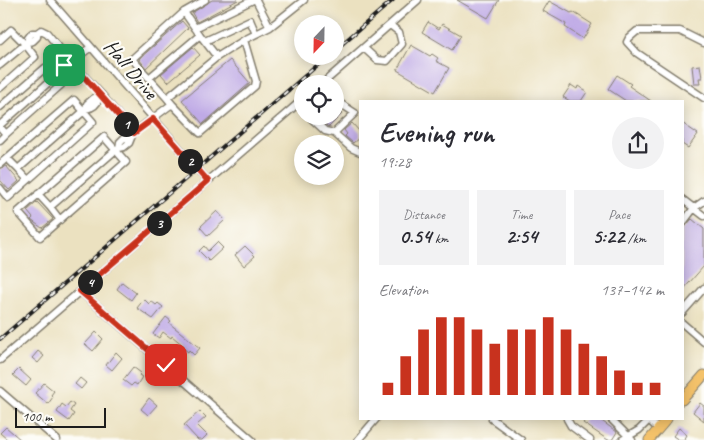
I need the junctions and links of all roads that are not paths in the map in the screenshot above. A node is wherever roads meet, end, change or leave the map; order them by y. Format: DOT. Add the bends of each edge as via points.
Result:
graph roads {
  1 [pos="50,0"];
  2 [pos="205,0"];
  3 [pos="255,0"];
  4 [pos="304,0"];
  5 [pos="418,0"];
  6 [pos="184,12"];
  7 [pos="390,25"];
  8 [pos="270,27"];
  9 [pos="195,28"];
  10 [pos="256,34"];
  11 [pos="200,35"];
  12 [pos="0,40"];
  13 [pos="244,40"];
  14 [pos="205,41"];
  15 [pos="26,43"];
  16 [pos="704,43"];
  17 [pos="91,47"];
  18 [pos="364,48"];
  19 [pos="217,57"];
  20 [pos="70,64"];
  21 [pos="0,66"];
  22 [pos="332,75"];
  23 [pos="56,76"];
  24 [pos="150,78"];
  25 [pos="0,88"];
  26 [pos="100,97"];
  27 [pos="167,98"];
  28 [pos="704,98"];
  29 [pos="172,104"];
  30 [pos="344,106"];
  31 [pos="0,107"];
  32 [pos="294,107"];
  33 [pos="84,111"];
  34 [pos="358,116"];
  35 [pos="153,119"];
  36 [pos="318,125"];
  37 [pos="0,126"];
  38 [pos="334,133"];
  39 [pos="6,134"];
  40 [pos="132,136"];
  41 [pos="0,140"];
  42 [pos="118,149"];
  43 [pos="359,152"];
  44 [pos="7,158"];
  45 [pos="0,164"];
  46 [pos="18,169"];
  47 [pos="28,180"];
  48 [pos="208,181"];
  49 [pos="0,188"];
  50 [pos="38,194"];
  51 [pos="684,200"];
  52 [pos="704,201"];
  53 [pos="50,207"];
  54 [pos="694,208"];
  55 [pos="704,216"];
  56 [pos="60,220"];
  57 [pos="684,221"];
  58 [pos="704,288"];
  59 [pos="80,291"];
  60 [pos="684,311"];
  61 [pos="684,324"];
  62 [pos="704,342"];
  63 [pos="0,360"];
  64 [pos="702,381"];
  65 [pos="0,391"];
  66 [pos="684,398"];
  67 [pos="375,420"];
  68 [pos="493,420"];
  69 [pos="568,420"];
  70 [pos="612,420"];
  71 [pos="666,420"];
  72 [pos="658,429"];
  73 [pos="627,439"];
  74 [pos="57,440"];
  75 [pos="251,440"];
  76 [pos="358,440"];
  77 [pos="521,440"];
  78 [pos="590,440"];
  79 [pos="649,440"];
  1 -- 17 [label="street, Hall Drive"];
  2 -- 6 [label="street"];
  3 -- 8 [label="street"];
  3 -- 9 [label="street"];
  4 -- 8 [label="street"];
  5 -- 7 [label="street"];
  6 -- 9 [label="street"];
  6 -- 24 [label="street" via="132,59"];
  7 -- 18 [label="street"];
  7 -- 18 [label="street" via="400,32 402,44 388,61 377,60"];
  8 -- 10 [label="street"];
  9 -- 11 [label="street"];
  10 -- 13 [label="street"];
  10 -- 14 [label="street" via="250,20"];
  11 -- 14 [label="street"];
  11 -- 24 [label="street"];
  12 -- 15 [label="street" via="11,30"];
  13 -- 19 [label="street"];
  13 -- 29 [label="street" via="255,86 200,133"];
  14 -- 19 [label="street"];
  15 -- 20 [label="street" via="37,37 41,30 47,32"];
  15 -- 21 [label="street"];
  15 -- 25 [label="street" via="35,57"];
  16 -- 28 [label="street" via="680,31 637,31 627,42 637,53"];
  17 -- 20 [label="street"];
  17 -- 35 [label="street, Hall Drive"];
  18 -- 22 [label="street"];
  19 -- 27 [label="street"];
  20 -- 23 [label="street" via="64,65"];
  20 -- 26 [label="street"];
  23 -- 31 [label="street" via="45,68"];
  23 -- 37 [label="street"];
  23 -- 39 [label="street" via="62,85"];
  24 -- 27 [label="street"];
  26 -- 33 [label="street" via="87,104"];
  26 -- 40 [label="street"];
  27 -- 29 [label="street"];
  29 -- 35 [label="street"];
  30 -- 34 [label="street"];
  32 -- 48 [label="street"];
  33 -- 44 [label="street" via="74,100"];
  33 -- 46 [label="street"];
  33 -- 47 [label="street" via="93,122"];
  34 -- 38 [label="street"];
  35 -- 40 [label="street"];
  35 -- 48 [label="street, Hall Drive"];
  36 -- 38 [label="street"];
  37 -- 39 [label="street"];
  38 -- 43 [label="street"];
  39 -- 41 [label="street"];
  40 -- 42 [label="street" via="124,138"];
  42 -- 50 [label="street" via="104,137"];
  42 -- 53 [label="street"];
  42 -- 56 [label="street" via="126,162"];
  44 -- 45 [label="street"];
  44 -- 46 [label="street"];
  46 -- 47 [label="street"];
  47 -- 49 [label="street" via="8,198"];
  48 -- 59 [label="street"];
  50 -- 53 [label="street"];
  50 -- 56 [label="street" via="18,212 40,237"];
  51 -- 54 [label="street"];
  52 -- 54 [label="street"];
  53 -- 56 [label="street"];
  54 -- 55 [label="street"];
  54 -- 57 [label="street"];
  58 -- 60 [label="street"];
  59 -- 63 [label="street"];
  59 -- 75 [label="street"];
  61 -- 62 [label="street"];
  64 -- 66 [label="main road"];
  65 -- 74 [label="street"];
  67 -- 76 [label="street"];
  68 -- 77 [label="street"];
  69 -- 78 [label="street"];
  70 -- 73 [label="street"];
  71 -- 72 [label="main road"];
  72 -- 73 [label="street" via="650,420"];
  72 -- 79 [label="main road"];
}
